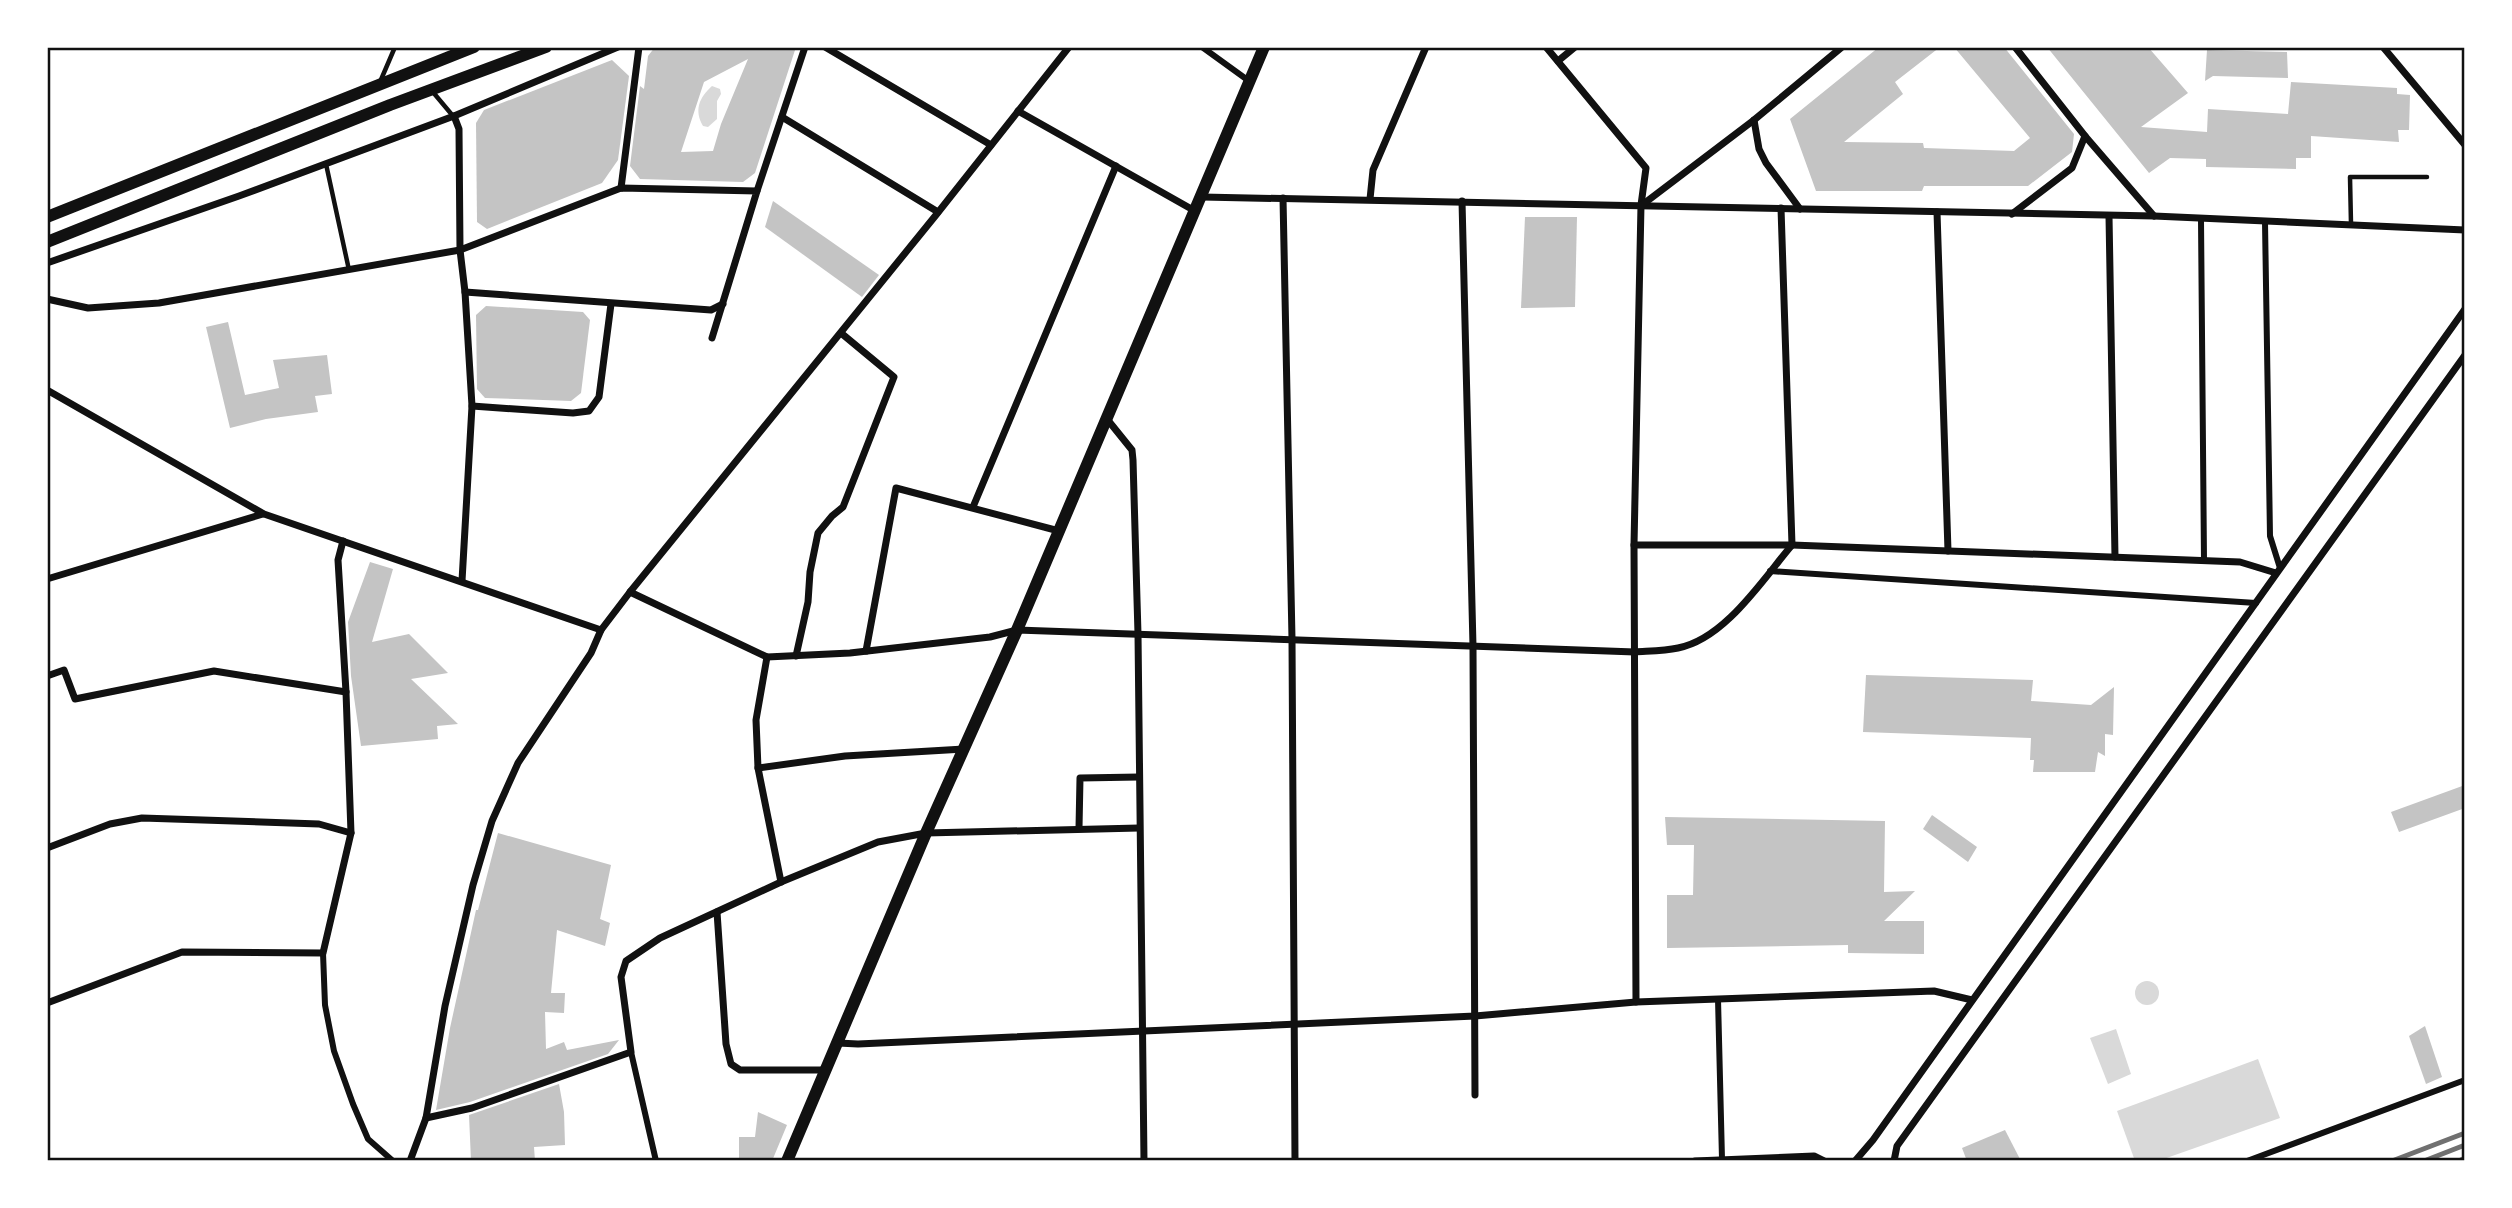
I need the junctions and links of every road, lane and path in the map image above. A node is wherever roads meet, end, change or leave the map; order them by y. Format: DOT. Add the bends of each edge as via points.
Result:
graph roads {
  1 [pos="395,47"];
  2 [pos="474,47"];
  3 [pos="546,47"];
  4 [pos="618,47"];
  5 [pos="639,47"];
  6 [pos="805,47"];
  7 [pos="825,47"];
  8 [pos="1069,47"];
  9 [pos="1202,47"];
  10 [pos="1264,47"];
  11 [pos="1426,47"];
  12 [pos="1546,47"];
  13 [pos="1575,47"];
  14 [pos="1842,47"];
  15 [pos="2015,47"];
  16 [pos="2383,47"];
  17 [pos="1558,61"];
  18 [pos="1250,82"];
  19 [pos="379,84"];
  20 [pos="431,90"];
  21 [pos="1018,111"];
  22 [pos="454,116"];
  23 [pos="782,117"];
  24 [pos="1754,120"];
  25 [pos="2085,136"];
  26 [pos="991,145"];
  27 [pos="2465,145"];
  28 [pos="326,163"];
  29 [pos="1116,166"];
  30 [pos="2427,177"];
  31 [pos="621,188"];
  32 [pos="757,191"];
  33 [pos="1202,197"];
  34 [pos="1283,198"];
  35 [pos="1370,199"];
  36 [pos="1462,201"];
  37 [pos="1641,205"];
  38 [pos="1781,208"];
  39 [pos="1800,209"];
  40 [pos="1196,211"];
  41 [pos="938,212"];
  42 [pos="1937,212"];
  43 [pos="2012,214"];
  44 [pos="47,216"];
  45 [pos="2109,216"];
  46 [pos="2154,216"];
  47 [pos="2201,220"];
  48 [pos="2265,222"];
  49 [pos="2351,226"];
  50 [pos="2465,230"];
  51 [pos="47,242"];
  52 [pos="460,250"];
  53 [pos="47,263"];
  54 [pos="349,270"];
  55 [pos="465,292"];
  56 [pos="47,299"];
  57 [pos="611,304"];
  58 [pos="723,304"];
  59 [pos="2465,309"];
  60 [pos="841,333"];
  61 [pos="712,338"];
  62 [pos="2465,355"];
  63 [pos="47,390"];
  64 [pos="472,406"];
  65 [pos="1107,419"];
  66 [pos="973,506"];
  67 [pos="264,514"];
  68 [pos="1060,531"];
  69 [pos="343,541"];
  70 [pos="1633,545"];
  71 [pos="1792,545"];
  72 [pos="1948,551"];
  73 [pos="2115,557"];
  74 [pos="2204,561"];
  75 [pos="2278,570"];
  76 [pos="1770,571"];
  77 [pos="47,579"];
  78 [pos="462,581"];
  79 [pos="630,592"];
  80 [pos="2256,603"];
  81 [pos="601,630"];
  82 [pos="1017,630"];
  83 [pos="1138,634"];
  84 [pos="1292,639"];
  85 [pos="1473,646"];
  86 [pos="866,652"];
  87 [pos="1635,652"];
  88 [pos="796,656"];
  89 [pos="767,657"];
  90 [pos="47,676"];
  91 [pos="346,692"];
  92 [pos="964,749"];
  93 [pos="758,768"];
  94 [pos="1139,777"];
  95 [pos="1079,828"];
  96 [pos="1139,828"];
  97 [pos="351,833"];
  98 [pos="926,833"];
  99 [pos="47,848"];
  100 [pos="781,882"];
  101 [pos="717,912"];
  102 [pos="323,953"];
  103 [pos="1718,999"];
  104 [pos="1972,1000"];
  105 [pos="1636,1002"];
  106 [pos="47,1003"];
  107 [pos="1475,1016"];
  108 [pos="1294,1024"];
  109 [pos="1144,1032"];
  110 [pos="838,1043"];
  111 [pos="631,1052"];
  112 [pos="826,1070"];
  113 [pos="2465,1080"];
  114 [pos="1475,1095"];
  115 [pos="426,1118"];
  116 [pos="1722,1159"];
  117 [pos="393,1161"];
  118 [pos="410,1161"];
  119 [pos="656,1161"];
  120 [pos="787,1161"];
  121 [pos="1144,1161"];
  122 [pos="1295,1161"];
  123 [pos="1695,1161"];
  124 [pos="1824,1161"];
  125 [pos="1855,1161"];
  126 [pos="1894,1161"];
  127 [pos="2247,1161"];
  1 -- 19 [label="lane"];
  2 -- 19 [label="street"];
  3 -- 20 [label="street"];
  4 -- 22 [label="street"];
  5 -- 31 [label="street"];
  6 -- 23 [label="street"];
  7 -- 26 [label="street"];
  8 -- 21 [label="street"];
  9 -- 18 [label="street"];
  10 -- 18 [label="street"];
  11 -- 35 [label="street" via="1373,170"];
  12 -- 17 [label="street"];
  13 -- 17 [label="street"];
  14 -- 24 [label="street"];
  15 -- 25 [label="street"];
  16 -- 27 [label="street"];
  17 -- 37 [label="street" via="1646,168"];
  18 -- 33 [label="street"];
  19 -- 44 [label="street"];
  20 -- 22 [label="lane"];
  20 -- 51 [label="street"];
  21 -- 26 [label="street"];
  21 -- 29 [label="street"];
  22 -- 28 [label="street"];
  22 -- 52 [label="street" via="459,129"];
  23 -- 32 [label="street"];
  23 -- 41 [label="street"];
  24 -- 37 [label="street"];
  24 -- 39 [label="street" via="1766,163"];
  25 -- 43 [label="street" via="2071,168"];
  25 -- 46 [label="street"];
  26 -- 41 [label="street"];
  28 -- 53 [label="street"];
  28 -- 54 [label="lane"];
  29 -- 40 [label="street"];
  29 -- 66 [label="street"];
  30 -- 49 [label="lane" via="2350,177"];
  31 -- 32 [label="street"];
  31 -- 52 [label="street"];
  32 -- 58 [label="street"];
  33 -- 34 [label="street"];
  33 -- 40 [label="street"];
  34 -- 35 [label="street"];
  34 -- 84 [label="street"];
  35 -- 36 [label="street"];
  36 -- 37 [label="street"];
  36 -- 85 [label="street"];
  37 -- 38 [label="street"];
  37 -- 70 [label="street"];
  38 -- 39 [label="street"];
  38 -- 71 [label="street"];
  39 -- 42 [label="street"];
  40 -- 65 [label="street"];
  41 -- 60 [label="street"];
  42 -- 43 [label="street"];
  42 -- 72 [label="street"];
  43 -- 45 [label="street"];
  45 -- 46 [label="street"];
  45 -- 73 [label="street"];
  46 -- 47 [label="street"];
  47 -- 48 [label="street"];
  47 -- 74 [label="street"];
  48 -- 49 [label="street"];
  48 -- 75 [label="street" via="2270,536"];
  49 -- 50 [label="street"];
  52 -- 54 [label="street"];
  52 -- 55 [label="street"];
  54 -- 56 [label="street" via="159,303 88,308"];
  55 -- 57 [label="street"];
  55 -- 64 [label="street"];
  57 -- 58 [label="street" via="711,310"];
  57 -- 64 [label="street" via="599,397 589,411 573,414"];
  58 -- 61 [label="street"];
  59 -- 75 [label="street"];
  60 -- 79 [label="street"];
  60 -- 88 [label="street" via="894,377 843,507 818,533"];
  62 -- 126 [label="street" via="1897,1146"];
  63 -- 67 [label="street"];
  64 -- 78 [label="street"];
  65 -- 68 [label="street"];
  65 -- 83 [label="street" via="1132,450"];
  66 -- 68 [label="street"];
  66 -- 86 [label="street" via="897,488"];
  67 -- 69 [label="street"];
  67 -- 77 [label="street"];
  68 -- 82 [label="street"];
  69 -- 78 [label="street"];
  69 -- 91 [label="street" via="338,560"];
  70 -- 71 [label="street"];
  70 -- 87 [label="street"];
  71 -- 72 [label="street"];
  71 -- 76 [label="street"];
  72 -- 73 [label="street"];
  73 -- 74 [label="street"];
  74 -- 75 [label="street"];
  75 -- 80 [label="street"];
  76 -- 80 [label="street"];
  76 -- 87 [label="street" via="1734,614 1705,637 1680,648"];
  78 -- 81 [label="street"];
  79 -- 81 [label="street"];
  79 -- 89 [label="street"];
  80 -- 104 [label="street"];
  81 -- 115 [label="street" via="591,653 518,763 492,821 448,992"];
  82 -- 83 [label="street"];
  82 -- 86 [label="street"];
  82 -- 92 [label="street"];
  83 -- 84 [label="street"];
  83 -- 94 [label="street"];
  84 -- 85 [label="street"];
  84 -- 108 [label="street"];
  85 -- 87 [label="street"];
  85 -- 107 [label="street"];
  86 -- 88 [label="street"];
  87 -- 105 [label="street"];
  88 -- 89 [label="street"];
  89 -- 93 [label="street" via="756,720"];
  90 -- 91 [label="street" via="64,670 75,699 214,671"];
  91 -- 97 [label="street"];
  92 -- 93 [label="street" via="845,756"];
  92 -- 98 [label="street"];
  93 -- 100 [label="street"];
  94 -- 95 [label="street" via="1080,778"];
  94 -- 96 [label="street"];
  95 -- 96 [label="street"];
  95 -- 98 [label="street"];
  96 -- 109 [label="street"];
  97 -- 99 [label="street" via="319,824 142,818 110,824"];
  97 -- 102 [label="street"];
  98 -- 100 [label="street" via="878,842"];
  98 -- 110 [label="street"];
  100 -- 101 [label="street"];
  101 -- 111 [label="street" via="660,938 626,961 621,977"];
  101 -- 112 [label="street" via="731,1064 740,1070"];
  102 -- 106 [label="street" via="182,951"];
  102 -- 117 [label="street" via="325,1005 334,1051 368,1139"];
  103 -- 104 [label="street" via="1934,990"];
  103 -- 105 [label="street"];
  103 -- 116 [label="street"];
  104 -- 125 [label="street"];
  105 -- 107 [label="street"];
  107 -- 108 [label="street"];
  107 -- 114 [label="street"];
  108 -- 109 [label="street"];
  108 -- 122 [label="street"];
  109 -- 110 [label="street"];
  109 -- 121 [label="street"];
  110 -- 112 [label="street"];
  111 -- 115 [label="street" via="472,1108"];
  111 -- 119 [label="street"];
  112 -- 120 [label="street"];
  113 -- 127 [label="street"];
  115 -- 118 [label="street"];
  116 -- 123 [label="street"];
  116 -- 124 [label="street" via="1814,1156"];
}
